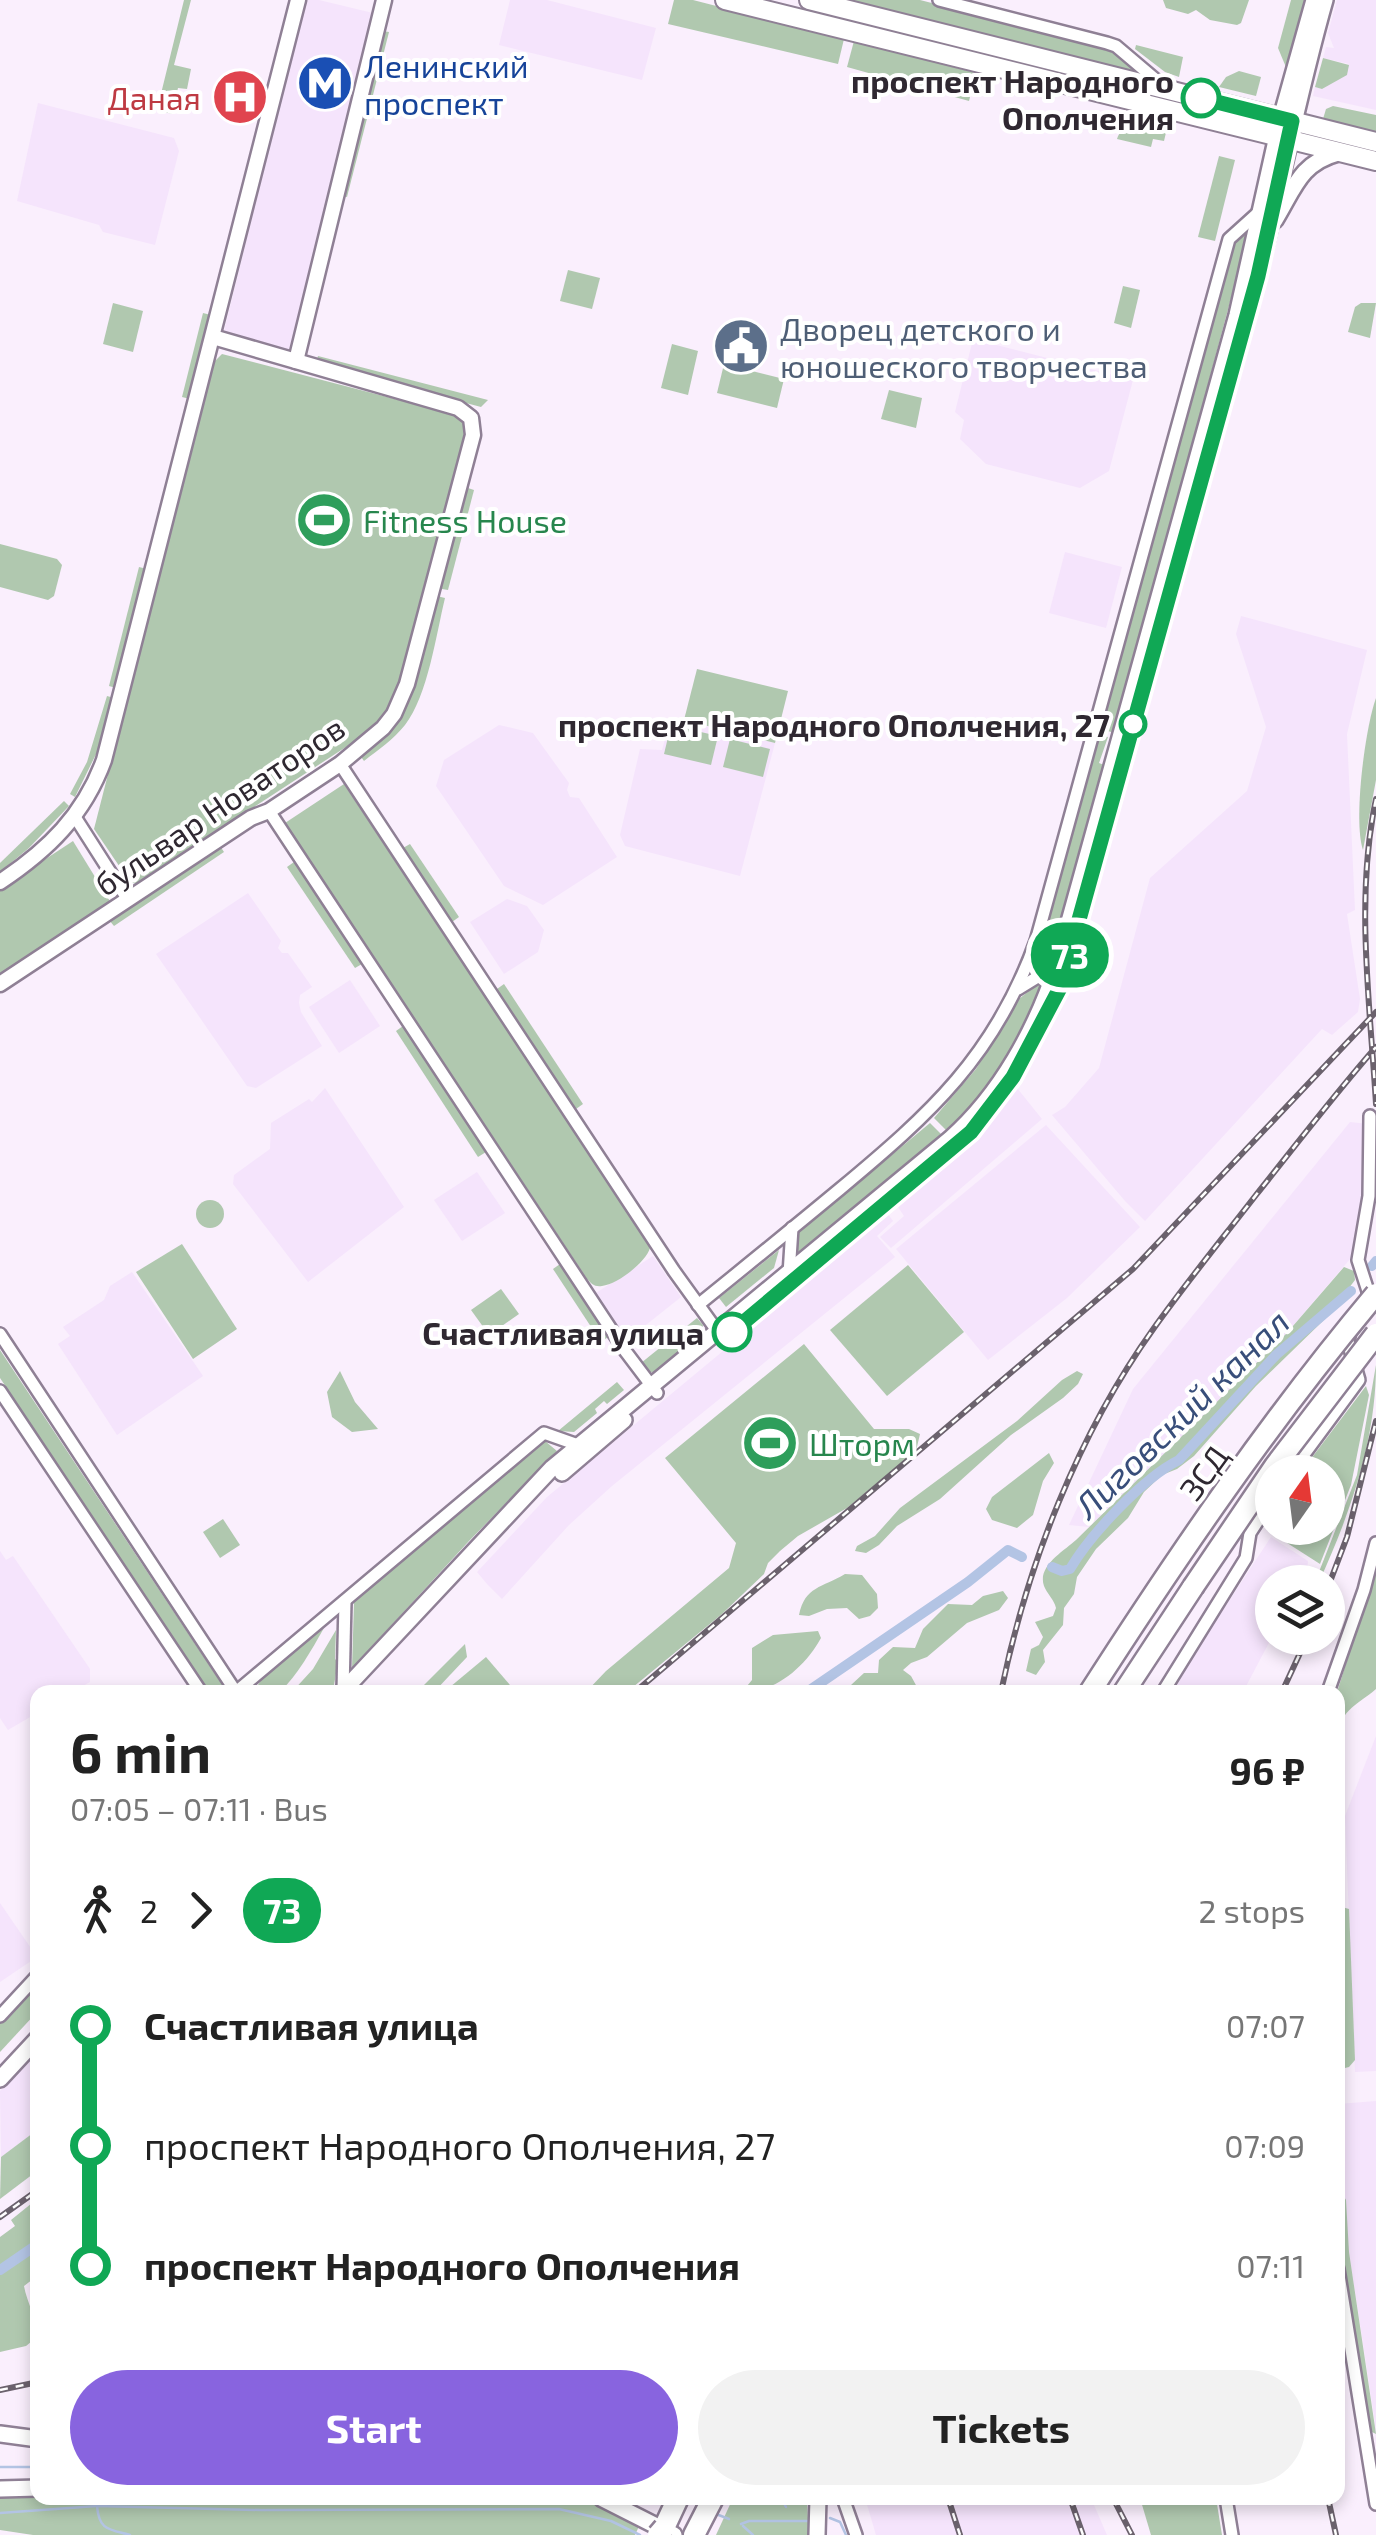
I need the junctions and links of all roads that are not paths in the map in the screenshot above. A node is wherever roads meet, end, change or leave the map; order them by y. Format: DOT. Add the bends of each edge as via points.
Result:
graph roads {
  1 [pos="298,0"];
  2 [pos="384,0"];
  3 [pos="726,0"];
  4 [pos="809,0"];
  5 [pos="939,0"];
  6 [pos="1314,0"];
  7 [pos="1325,0"];
  8 [pos="1169,90"];
  9 [pos="1287,119"];
  10 [pos="1282,140"];
  11 [pos="1376,142"];
  12 [pos="1338,153"];
  13 [pos="1376,161"];
  14 [pos="1260,212"];
  15 [pos="1270,228"];
  16 [pos="213,337"];
  17 [pos="296,361"];
  18 [pos="340,764"];
  19 [pos="269,811"];
  20 [pos="75,818"];
  21 [pos="0,882"];
  22 [pos="128,900"];
  23 [pos="1057,965"];
  24 [pos="0,984"];
  25 [pos="1015,991"];
  26 [pos="1370,1116"];
  27 [pos="792,1228"];
  28 [pos="788,1274"];
  29 [pos="1376,1294"];
  30 [pos="698,1306"];
  31 [pos="0,1334"];
  32 [pos="1376,1334"];
  33 [pos="720,1336"];
  34 [pos="654,1389"];
  35 [pos="0,1391"];
  36 [pos="578,1445"];
  37 [pos="1304,1455"];
  38 [pos="1255,1525"];
  39 [pos="1376,1542"];
  40 [pos="345,1601"];
  41 [pos="196,1685"];
  42 [pos="231,1685"];
  43 [pos="244,1685"];
  44 [pos="343,1685"];
  45 [pos="349,1685"];
  46 [pos="362,1685"];
  47 [pos="1095,1685"];
  48 [pos="1129,1685"];
  49 [pos="1167,1685"];
  50 [pos="1330,1685"];
  51 [pos="30,1984"];
  52 [pos="0,2016"];
  53 [pos="30,2031"];
  54 [pos="30,2047"];
  55 [pos="0,2063"];
  56 [pos="0,2079"];
  57 [pos="1345,2312"];
  58 [pos="30,2430"];
  59 [pos="0,2432"];
  60 [pos="30,2438"];
  61 [pos="30,2488"];
  62 [pos="0,2489"];
  63 [pos="1376,2504"];
  64 [pos="615,2505"];
  65 [pos="678,2505"];
  66 [pos="705,2505"];
  67 [pos="818,2505"];
  68 [pos="846,2505"];
  69 [pos="1227,2505"];
  70 [pos="677,2534"];
  71 [pos="817,2534"];
  72 [pos="856,2535"];
  73 [pos="1232,2535"];
  1 -- 16 [label="street, бульвар Новаторов"];
  2 -- 17 [label="street"];
  3 -- 10 [label="main road"];
  4 -- 8 [label="main road"];
  5 -- 8 [label="street" via="1107,42"];
  6 -- 9 [label="main road"];
  7 -- 9 [label="main road"];
  8 -- 9 [label="main road"];
  9 -- 10 [label="main road"];
  9 -- 11 [label="main road"];
  10 -- 12 [label="main road"];
  10 -- 14 [label="main road"];
  10 -- 15 [label="main road"];
  12 -- 13 [label="main road"];
  12 -- 15 [label="main road" via="1305,170"];
  14 -- 23 [label="main road"];
  14 -- 25 [label="street" via="1230,238 1036,941"];
  15 -- 33 [label="main road" via="1067,967 1048,1014 1013,1077 962,1141"];
  16 -- 17 [label="street"];
  16 -- 20 [label="street, бульвар Новаторов" via="109,744"];
  17 -- 18 [label="street, бульвар Новаторов" via="458,408 473,426 408,684 383,728"];
  18 -- 19 [label="street, бульвар Новаторов"];
  18 -- 30 [label="street"];
  19 -- 22 [label="street, бульвар Новаторов"];
  19 -- 34 [label="street"];
  20 -- 21 [label="street, бульвар Новаторов"];
  20 -- 22 [label="street"];
  22 -- 24 [label="street, бульвар Новаторов"];
  23 -- 25 [label="street"];
  23 -- 28 [label="main road" via="1012,1062 970,1120"];
  25 -- 27 [label="street" via="971,1064 934,1107"];
  26 -- 37 [label="street" via="1370,1196 1358,1260 1369,1301 1348,1334 1359,1380"];
  27 -- 28 [label="street"];
  27 -- 30 [label="street"];
  28 -- 33 [label="main road"];
  29 -- 47 [label="highway, ЗСД, bridge" via="1248,1460"];
  30 -- 33 [label="street"];
  31 -- 42 [label="street"];
  32 -- 48 [label="highway, ЗСД, bridge" via="1276,1466"];
  33 -- 34 [label="main road"];
  34 -- 36 [label="main road"];
  34 -- 46 [label="main road" via="539,1494"];
  35 -- 41 [label="street"];
  36 -- 40 [label="street" via="544,1433"];
  36 -- 45 [label="main road"];
  38 -- 49 [label="street" via="1246,1558"];
  39 -- 50 [label="street"];
  40 -- 43 [label="street"];
  40 -- 44 [label="street"];
  51 -- 52 [label="street"];
  53 -- 55 [label="main road"];
  54 -- 56 [label="main road"];
  57 -- 63 [label="street"];
  58 -- 59 [label="main road"];
  59 -- 60 [label="main road"];
  61 -- 62 [label="main road"];
  64 -- 70 [label="main road"];
  65 -- 70 [label="highway"];
  66 -- 70 [label="highway"];
  67 -- 71 [label="main road"];
  68 -- 72 [label="street"];
  69 -- 73 [label="street"];
}
